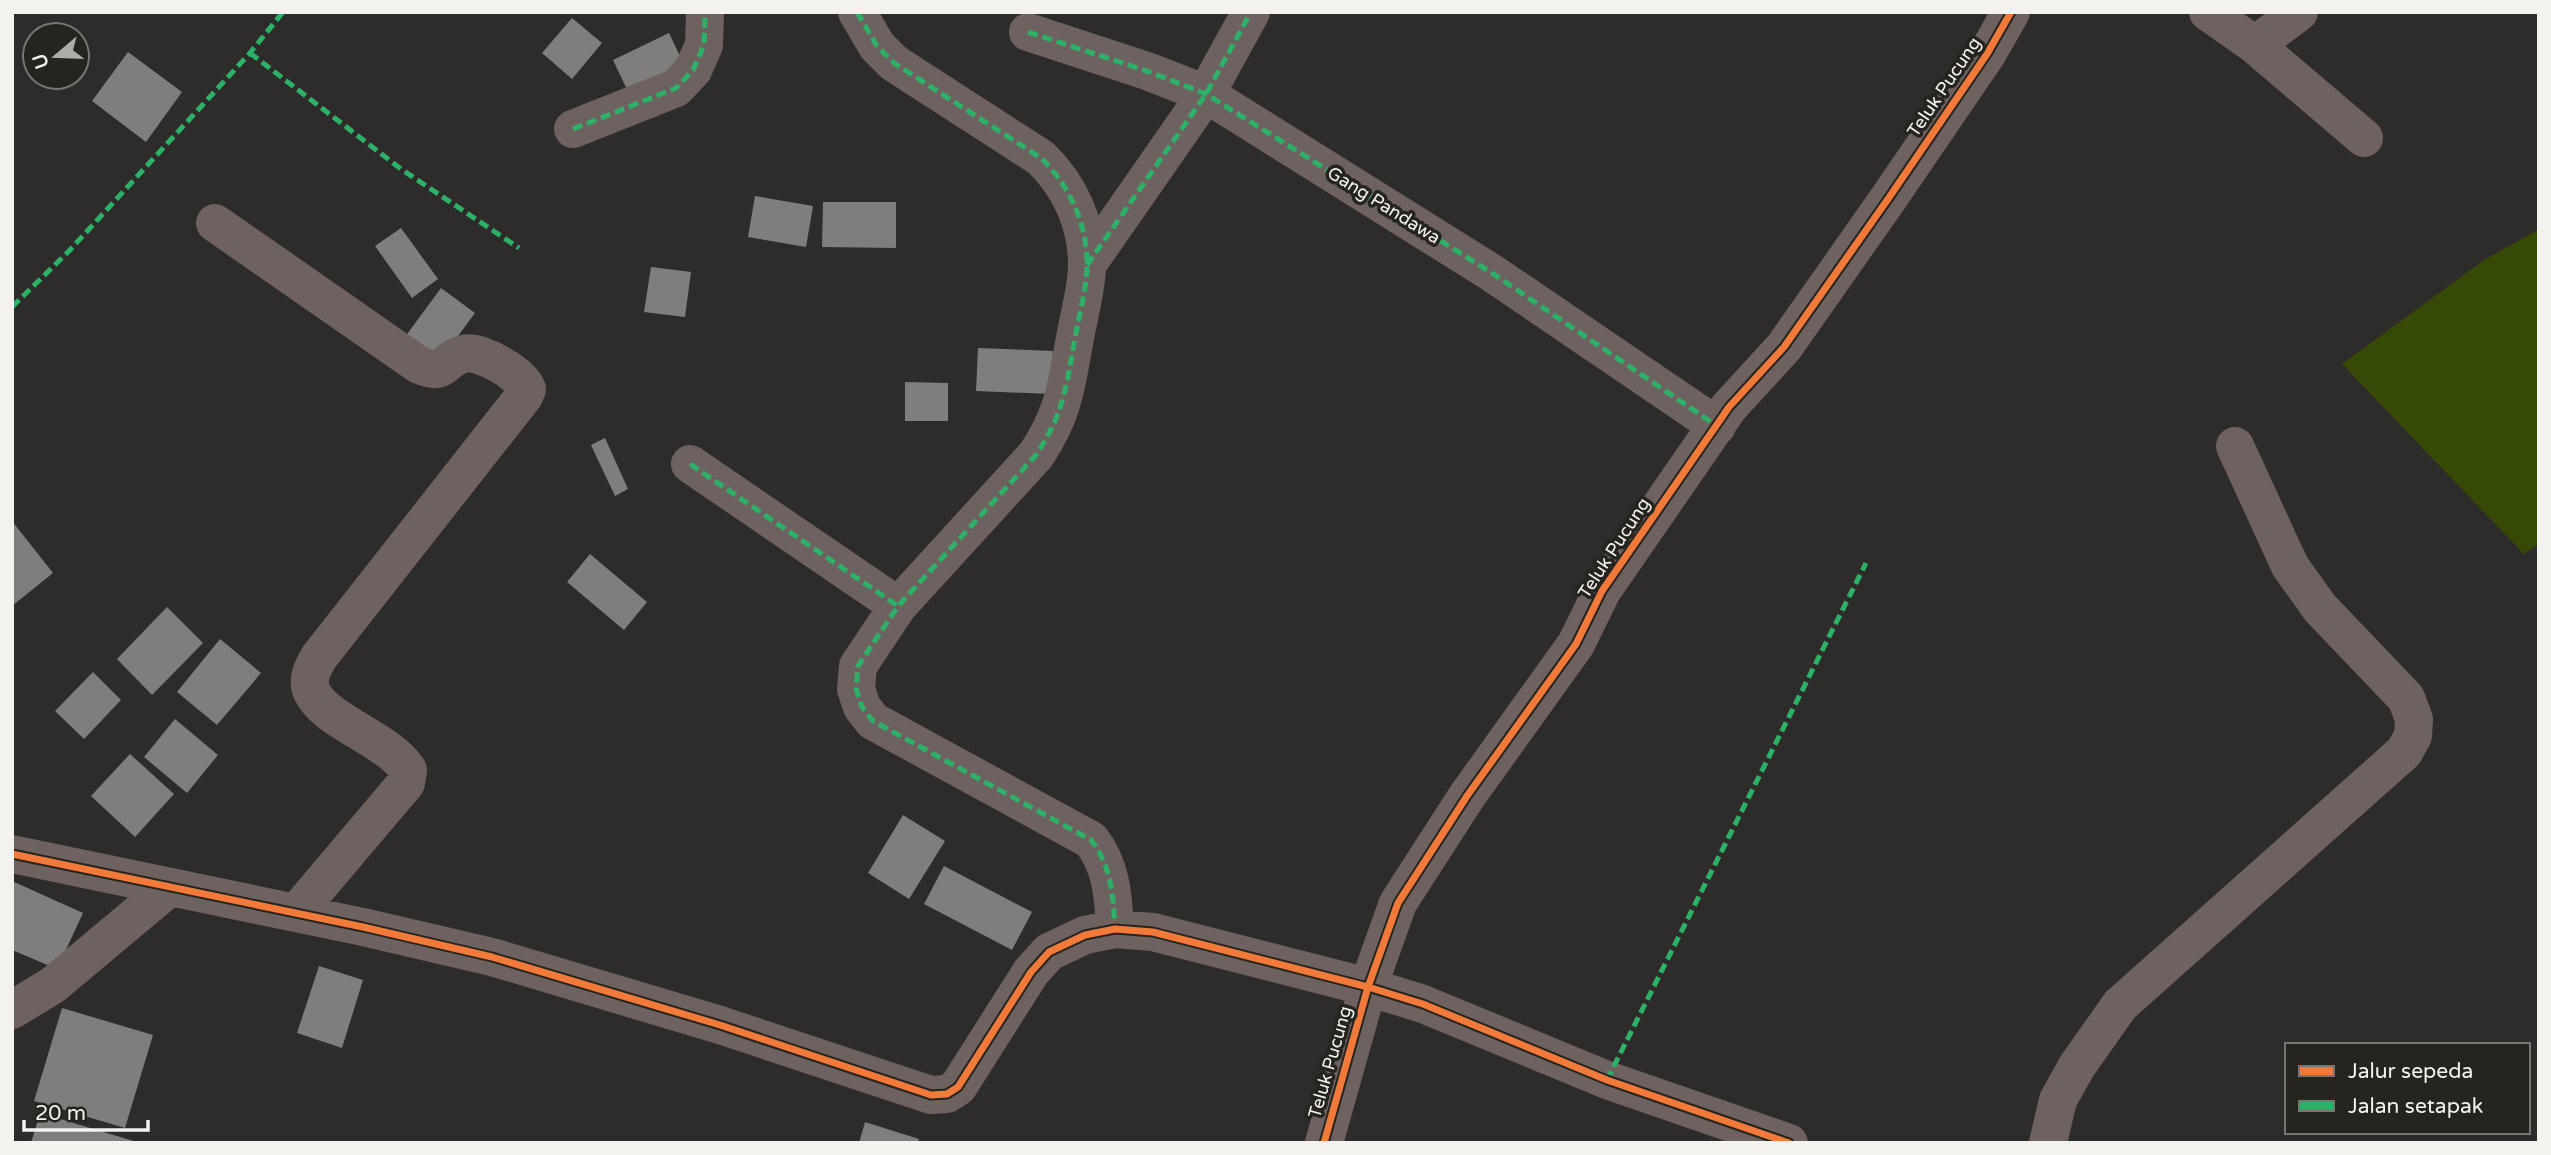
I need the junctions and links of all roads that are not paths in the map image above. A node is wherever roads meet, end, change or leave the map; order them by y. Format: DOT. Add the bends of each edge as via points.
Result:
graph roads {
  1 [pos="705,12"];
  2 [pos="857,12"];
  3 [pos="1251,12"];
  4 [pos="2011,12"];
  5 [pos="2208,12"];
  6 [pos="2300,12"];
  7 [pos="1028,32"];
  8 [pos="2255,45"];
  9 [pos="1206,94"];
  10 [pos="573,129"];
  11 [pos="2364,138"];
  12 [pos="215,223"];
  13 [pos="1087,265"];
  14 [pos="1717,426"];
  15 [pos="2235,446"];
  16 [pos="690,464"];
  17 [pos="898,607"];
  18 [pos="12,854"];
  19 [pos="170,887"];
  20 [pos="296,914"];
  21 [pos="1115,929"];
  22 [pos="1368,987"];
  23 [pos="12,1010"];
  24 [pos="1324,1143"];
  25 [pos="1789,1143"];
  26 [pos="2048,1143"];
  1 -- 10 [label="street" via="704,45 693,70 676,88"];
  2 -- 13 [label="street" via="877,46 894,63 1057,173 1080,221"];
  3 -- 9 [label="street"];
  4 -- 14 [label="street, Teluk Pucung" via="1987,54 1784,347"];
  5 -- 8 [label="street"];
  6 -- 8 [label="street"];
  7 -- 9 [label="street, Gang Pandawa"];
  8 -- 11 [label="street"];
  9 -- 13 [label="street"];
  9 -- 14 [label="street, Gang Pandawa" via="1492,273"];
  12 -- 20 [label="street" via="419,365 433,371 443,369 461,354 475,352 519,376 527,389 310,672 311,690 322,705 400,757 408,770 406,783"];
  13 -- 17 [label="street" via="1067,383 1052,431 1036,455"];
  14 -- 22 [label="street, Teluk Pucung" via="1602,591 1576,644 1467,796 1398,903"];
  15 -- 26 [label="street" via="2290,566 2320,608 2406,698 2414,719 2413,736 2404,752 2120,1005 2058,1100"];
  16 -- 17 [label="street"];
  17 -- 21 [label="street" via="858,666 856,689 862,707 873,721 1091,840 1103,855 1111,879"];
  18 -- 19 [label="street"];
  19 -- 20 [label="street"];
  19 -- 23 [label="street" via="52,985"];
  20 -- 21 [label="street" via="492,957 720,1025 931,1095 947,1094 958,1087 1031,972 1049,952 1085,935"];
  21 -- 22 [label="street" via="1153,932"];
  22 -- 24 [label="street, Teluk Pucung"];
  22 -- 25 [label="street" via="1423,1004 1607,1080"];
}
